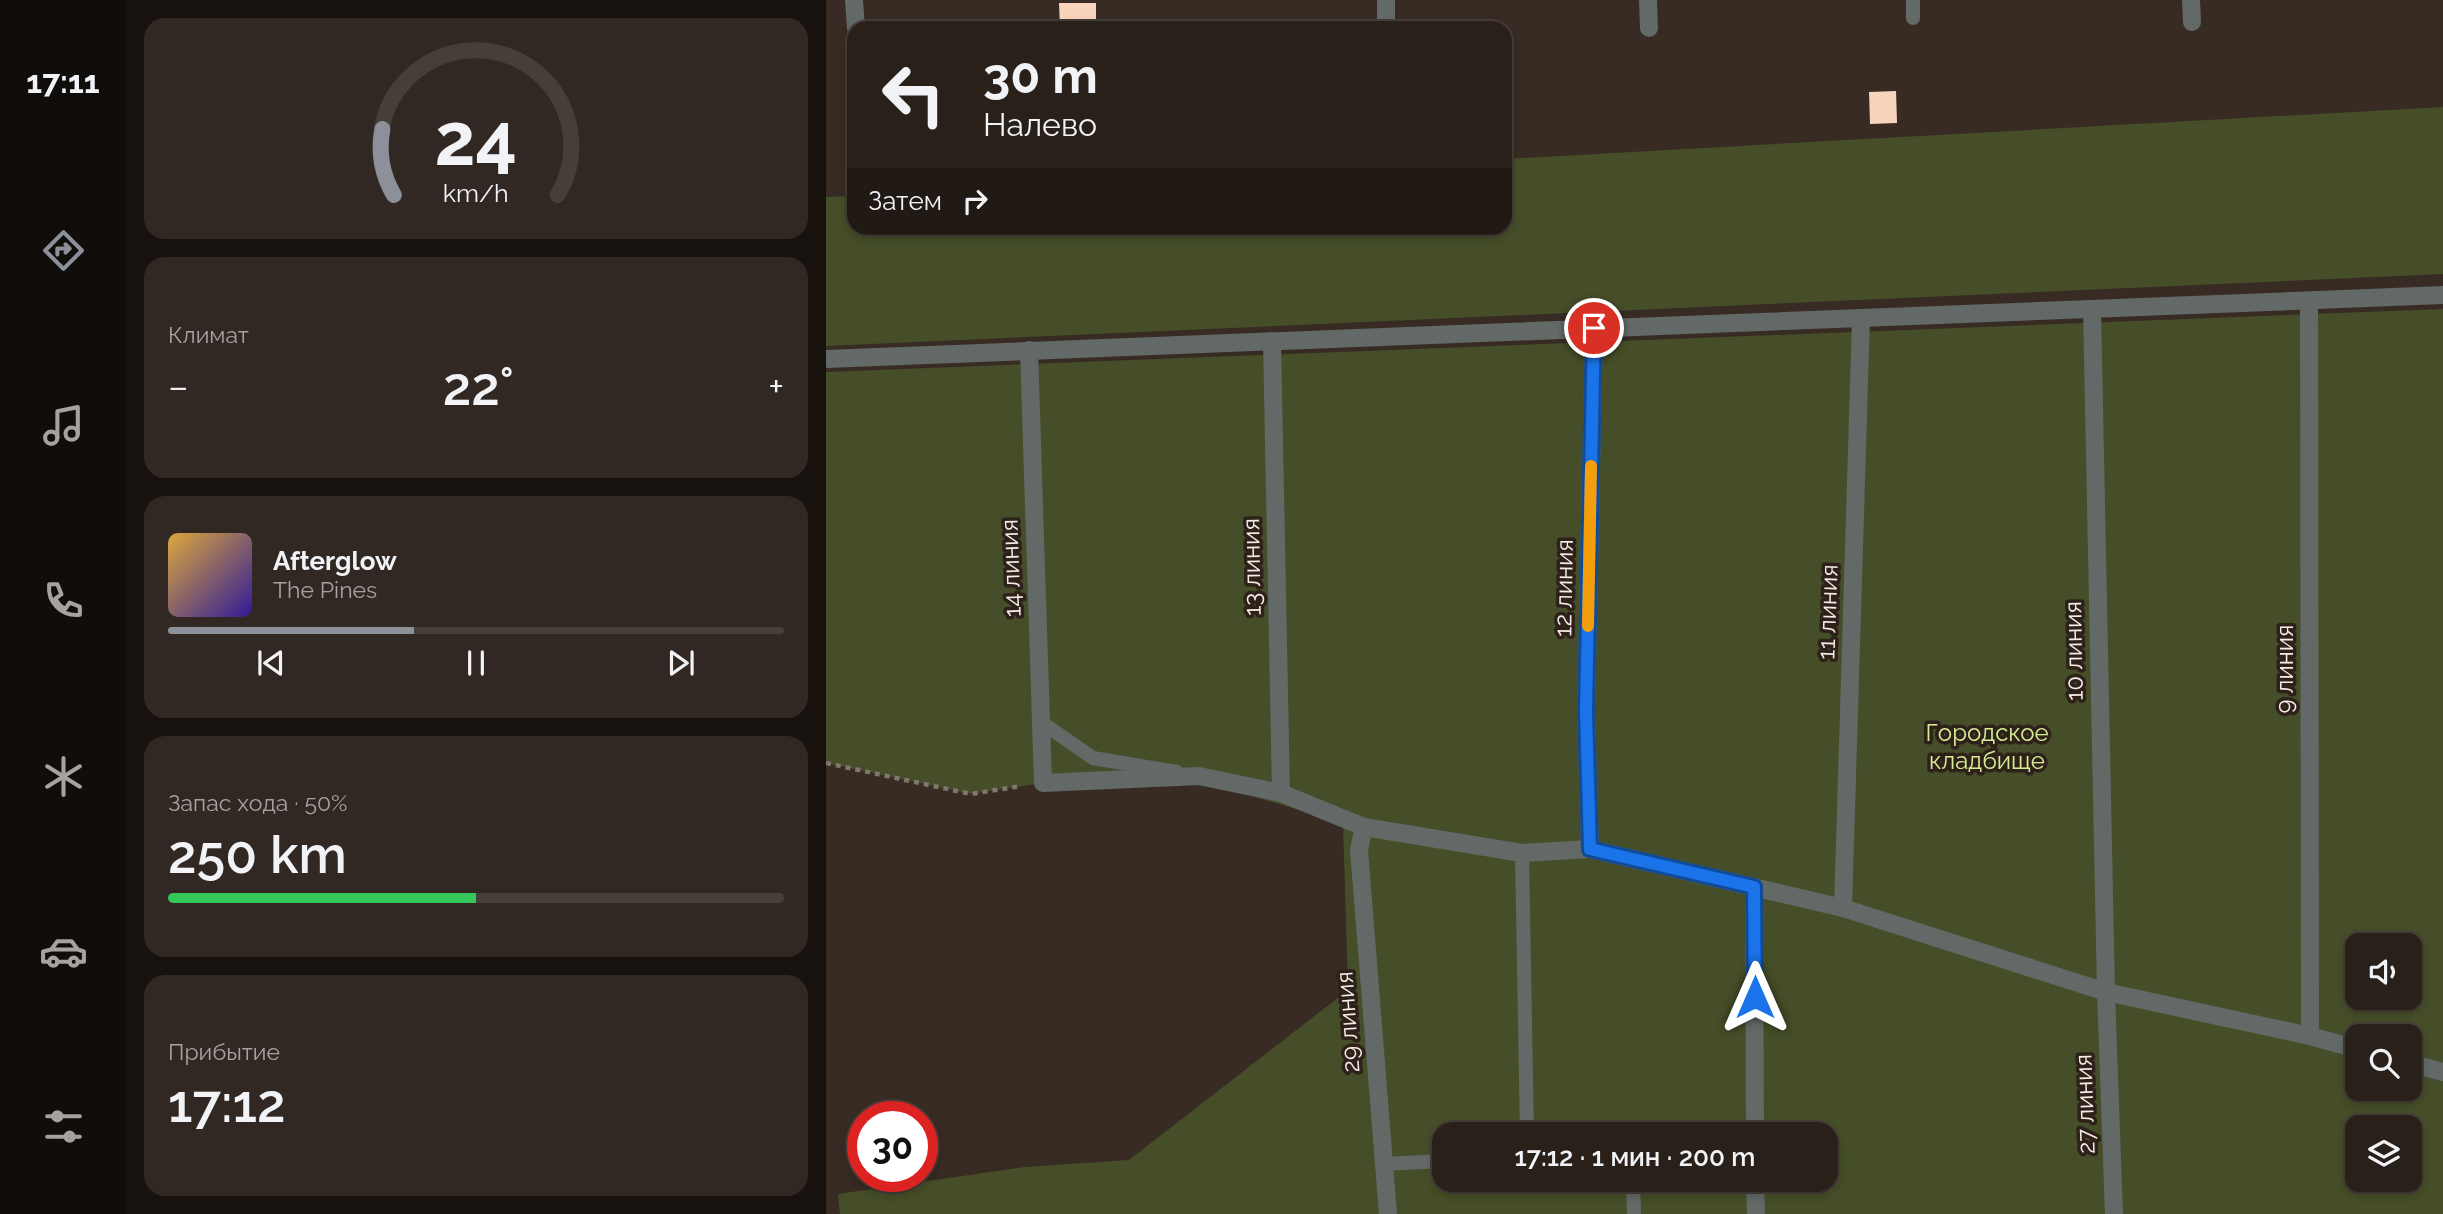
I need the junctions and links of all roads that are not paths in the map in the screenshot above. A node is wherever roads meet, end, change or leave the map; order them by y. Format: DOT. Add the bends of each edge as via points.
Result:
graph roads {
  1 [pos="854,0"];
  2 [pos="1386,0"];
  3 [pos="1648,0"];
  4 [pos="1913,0"];
  5 [pos="2191,0"];
  6 [pos="1913,18"];
  7 [pos="1386,19"];
  8 [pos="856,21"];
  9 [pos="2192,22"];
  10 [pos="1649,28"];
  11 [pos="2443,295"];
  12 [pos="2309,301"];
  13 [pos="2092,309"];
  14 [pos="1861,318"];
  15 [pos="1594,328"];
  16 [pos="1272,341"];
  17 [pos="1028,350"];
  18 [pos="826,359"];
  19 [pos="1041,722"];
  20 [pos="1199,776"];
  21 [pos="1281,793"];
  22 [pos="1364,827"];
  23 [pos="1590,849"];
  24 [pos="1522,853"];
  25 [pos="1754,887"];
  26 [pos="1843,908"];
  27 [pos="2106,992"];
  28 [pos="2310,1036"];
  29 [pos="2345,1046"];
  30 [pos="2422,1066"];
  31 [pos="2443,1072"];
  32 [pos="1528,1122"];
  33 [pos="1755,1122"];
  34 [pos="1432,1162"];
  35 [pos="1383,1164"];
  36 [pos="1633,1192"];
  37 [pos="1755,1192"];
  38 [pos="1388,1214"];
  39 [pos="1633,1214"];
  40 [pos="1756,1214"];
  41 [pos="2114,1214"];
  1 -- 8 [label="street"];
  2 -- 7 [label="street"];
  3 -- 10 [label="street"];
  4 -- 6 [label="lane"];
  5 -- 9 [label="street"];
  11 -- 12 [label="street"];
  12 -- 13 [label="street"];
  12 -- 28 [label="street, 9 линия"];
  13 -- 14 [label="street"];
  13 -- 27 [label="street, 10 линия"];
  14 -- 15 [label="street"];
  14 -- 26 [label="street, 11 линия"];
  15 -- 16 [label="street"];
  15 -- 23 [label="street, 12 линия" via="1586,711"];
  16 -- 17 [label="street"];
  16 -- 21 [label="street, 13 линия"];
  17 -- 18 [label="street"];
  17 -- 19 [label="street, 14 линия"];
  19 -- 20 [label="lane" via="1093,758"];
  19 -- 20 [label="street, 14 линия" via="1043,783"];
  20 -- 21 [label="street"];
  21 -- 22 [label="street"];
  22 -- 24 [label="street"];
  22 -- 35 [label="street, 29 линия" via="1359,850"];
  23 -- 24 [label="street"];
  23 -- 25 [label="street"];
  24 -- 32 [label="lane"];
  25 -- 26 [label="street"];
  25 -- 33 [label="street"];
  26 -- 27 [label="street"];
  27 -- 28 [label="street"];
  27 -- 41 [label="street, 27 линия"];
  28 -- 29 [label="street"];
  30 -- 31 [label="street"];
  34 -- 35 [label="lane"];
  35 -- 38 [label="street, 29 линия"];
  36 -- 39 [label="lane"];
  37 -- 40 [label="street"];
}
